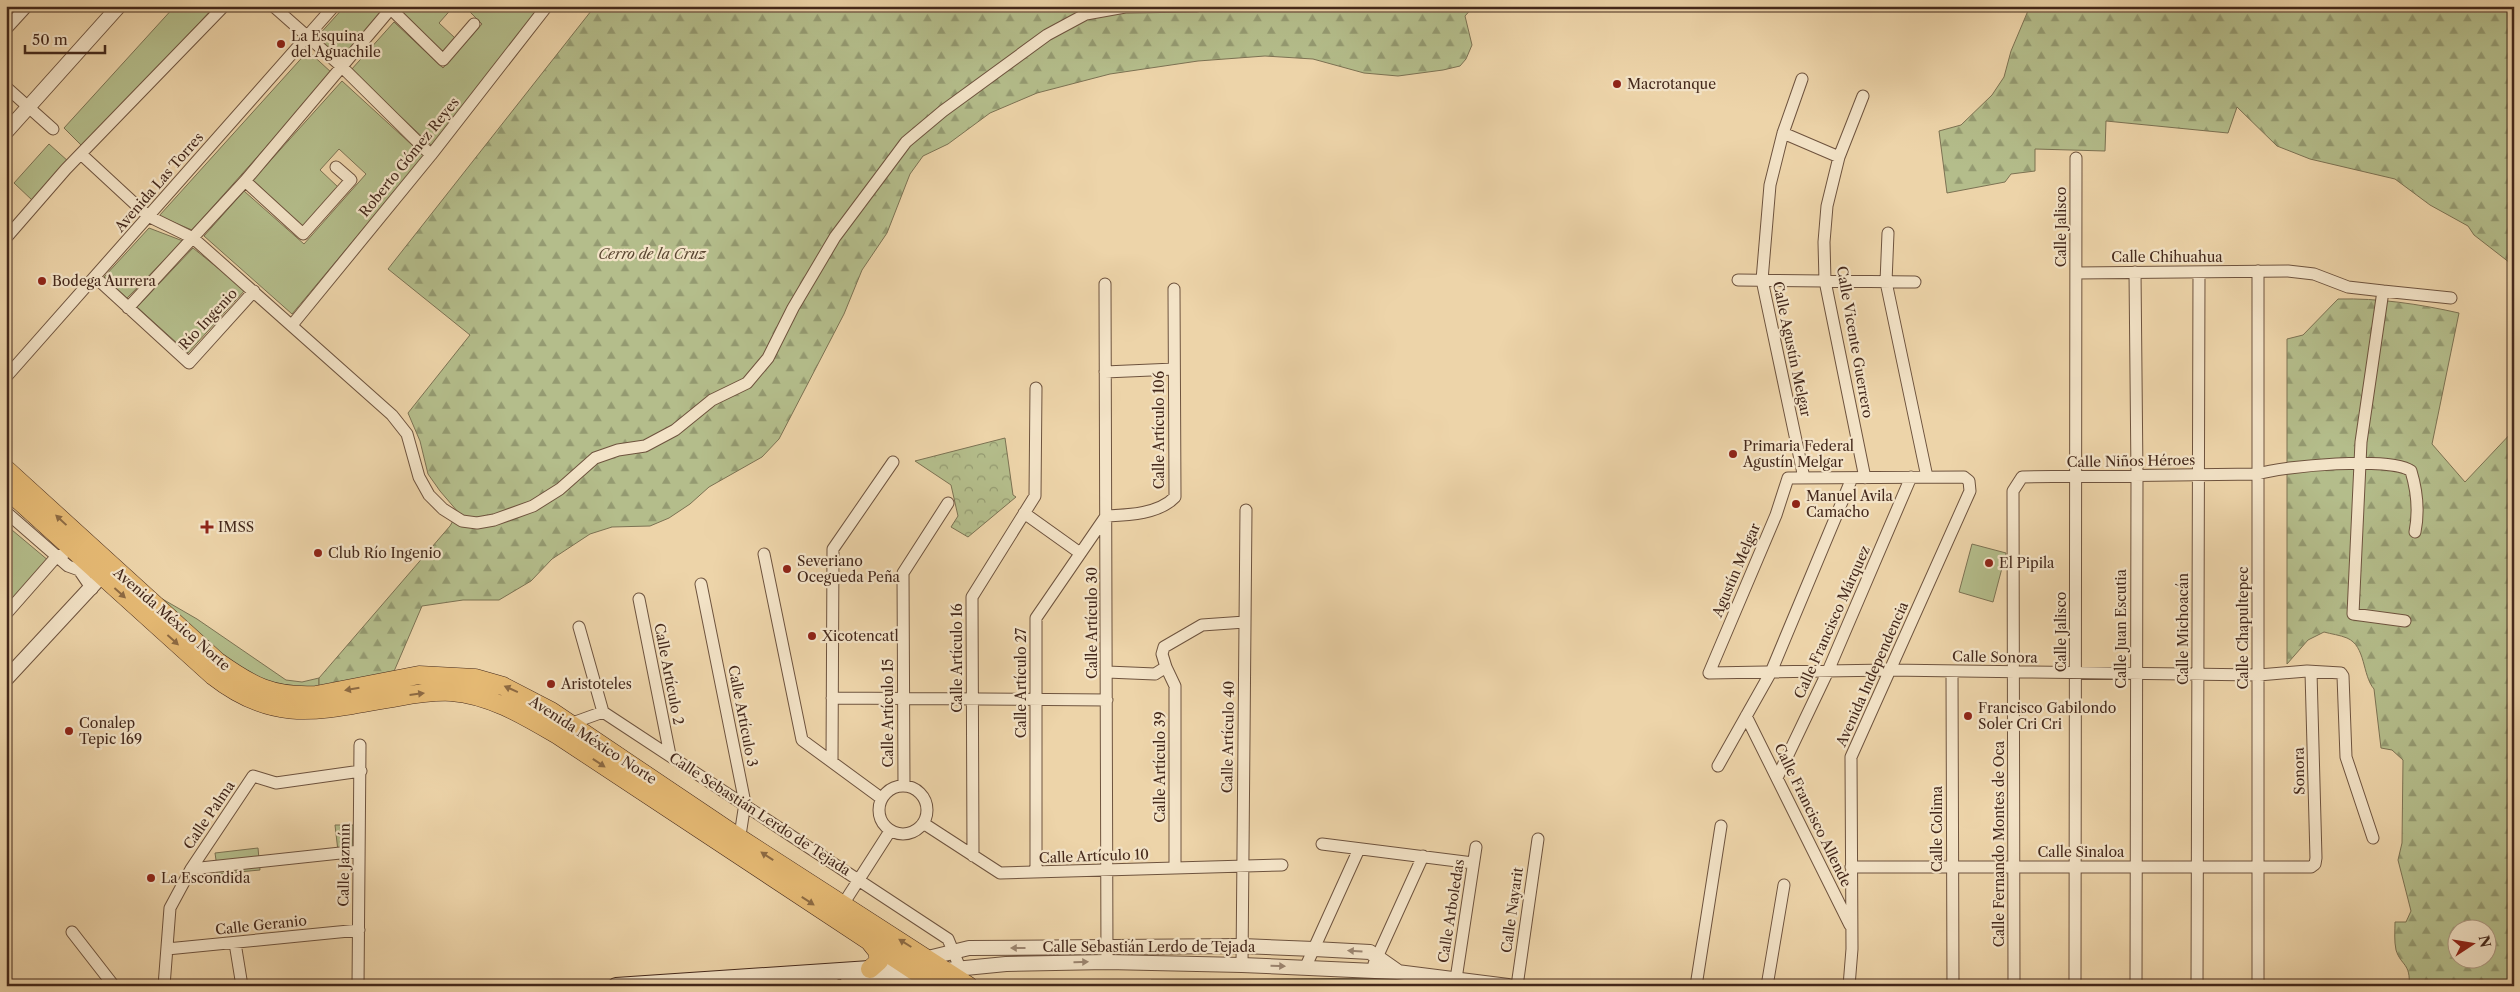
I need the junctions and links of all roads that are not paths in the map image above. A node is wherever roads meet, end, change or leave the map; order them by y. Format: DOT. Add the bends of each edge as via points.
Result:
graph roads {
  1 [pos="26,6"];
  2 [pos="119,6"];
  3 [pos="224,6"];
  4 [pos="273,6"];
  5 [pos="334,6"];
  6 [pos="547,6"];
  7 [pos="1196,6"];
  8 [pos="392,8"];
  9 [pos="474,24"];
  10 [pos="6,29"];
  11 [pos="308,37"];
  12 [pos="342,67"];
  13 [pos="1802,79"];
  14 [pos="6,87"];
  15 [pos="1862,96"];
  16 [pos="29,108"];
  17 [pos="53,129"];
  18 [pos="6,132"];
  19 [pos="1783,134"];
  20 [pos="81,154"];
  21 [pos="432,155"];
  22 [pos="1839,157"];
  23 [pos="2076,158"];
  24 [pos="336,167"];
  25 [pos="245,181"];
  26 [pos="148,216"];
  27 [pos="1888,233"];
  28 [pos="6,238"];
  29 [pos="193,238"];
  30 [pos="2258,271"];
  31 [pos="2135,272"];
  32 [pos="2199,272"];
  33 [pos="2076,273"];
  34 [pos="95,277"];
  35 [pos="1738,280"];
  36 [pos="1762,280"];
  37 [pos="1825,281"];
  38 [pos="1886,282"];
  39 [pos="1915,282"];
  40 [pos="1105,284"];
  41 [pos="1174,289"];
  42 [pos="254,291"];
  43 [pos="2383,291"];
  44 [pos="2451,298"];
  45 [pos="128,308"];
  46 [pos="292,325"];
  47 [pos="1174,369"];
  48 [pos="1106,372"];
  49 [pos="6,377"];
  50 [pos="1036,388"];
  51 [pos="893,462"];
  52 [pos="2360,464"];
  53 [pos="6,469"];
  54 [pos="2258,474"];
  55 [pos="2198,475"];
  56 [pos="2076,476"];
  57 [pos="2137,476"];
  58 [pos="1911,477"];
  59 [pos="1927,477"];
  60 [pos="1804,478"];
  61 [pos="1852,478"];
  62 [pos="1865,478"];
  63 [pos="6,489"];
  64 [pos="2013,491"];
  65 [pos="948,503"];
  66 [pos="1246,510"];
  67 [pos="6,512"];
  68 [pos="1024,513"];
  69 [pos="1106,516"];
  70 [pos="2415,532"];
  71 [pos="80,548"];
  72 [pos="1080,553"];
  73 [pos="764,554"];
  74 [pos="58,556"];
  75 [pos="102,577"];
  76 [pos="701,584"];
  77 [pos="639,599"];
  78 [pos="6,614"];
  79 [pos="2405,621"];
  80 [pos="1244,622"];
  81 [pos="579,627"];
  82 [pos="1166,667"];
  83 [pos="1889,670"];
  84 [pos="1828,671"];
  85 [pos="1952,671"];
  86 [pos="1107,672"];
  87 [pos="1771,672"];
  88 [pos="2014,672"];
  89 [pos="2311,672"];
  90 [pos="1709,673"];
  91 [pos="2076,673"];
  92 [pos="2135,673"];
  93 [pos="2198,674"];
  94 [pos="2259,675"];
  95 [pos="6,679"];
  96 [pos="832,698"];
  97 [pos="903,698"];
  98 [pos="972,699"];
  99 [pos="1036,699"];
  100 [pos="1107,700"];
  101 [pos="603,712"];
  102 [pos="1746,716"];
  103 [pos="564,729"];
  104 [pos="360,745"];
  105 [pos="670,754"];
  106 [pos="832,762"];
  107 [pos="1718,766"];
  108 [pos="361,772"];
  109 [pos="1778,778"];
  110 [pos="904,786"];
  111 [pos="881,798"];
  112 [pos="745,803"];
  113 [pos="923,823"];
  114 [pos="1721,826"];
  115 [pos="890,831"];
  116 [pos="2373,838"];
  117 [pos="1538,839"];
  118 [pos="1322,844"];
  119 [pos="737,846"];
  120 [pos="1476,847"];
  121 [pos="1359,849"];
  122 [pos="359,851"];
  123 [pos="973,856"];
  124 [pos="1423,856"];
  125 [pos="1473,863"];
  126 [pos="1282,865"];
  127 [pos="1242,866"];
  128 [pos="1851,867"];
  129 [pos="1952,867"];
  130 [pos="2014,867"];
  131 [pos="2075,867"];
  132 [pos="2136,867"];
  133 [pos="2197,867"];
  134 [pos="2258,867"];
  135 [pos="2310,867"];
  136 [pos="1175,868"];
  137 [pos="191,869"];
  138 [pos="1108,870"];
  139 [pos="1036,872"];
  140 [pos="859,880"];
  141 [pos="1784,884"];
  142 [pos="839,912"];
  143 [pos="1852,928"];
  144 [pos="359,930"];
  145 [pos="72,932"];
  146 [pos="869,941"];
  147 [pos="235,943"];
  148 [pos="1242,946"];
  149 [pos="1107,948"];
  150 [pos="167,949"];
  151 [pos="1314,949"];
  152 [pos="955,952"];
  153 [pos="1377,957"];
  154 [pos="928,958"];
  155 [pos="1107,962"];
  156 [pos="904,963"];
  157 [pos="1242,964"];
  158 [pos="1306,966"];
  159 [pos="870,969"];
  160 [pos="1371,970"];
  161 [pos="1397,972"];
  162 [pos="919,973"];
  163 [pos="947,975"];
  164 [pos="832,979"];
  165 [pos="1456,979"];
  166 [pos="114,986"];
  167 [pos="164,986"];
  168 [pos="242,986"];
  169 [pos="358,986"];
  170 [pos="616,986"];
  171 [pos="846,986"];
  172 [pos="969,986"];
  173 [pos="1508,986"];
  174 [pos="1517,986"];
  175 [pos="1696,986"];
  176 [pos="1767,986"];
  177 [pos="1849,986"];
  178 [pos="1953,986"];
  179 [pos="2014,986"];
  180 [pos="2075,986"];
  181 [pos="2136,986"];
  182 [pos="2197,986"];
  183 [pos="2258,986"];
  1 -- 10 [label="street"];
  2 -- 16 [label="street"];
  3 -- 20 [label="street"];
  4 -- 11 [label="street"];
  5 -- 11 [label="street, Avenida Las Torres"];
  6 -- 21 [label="street, Roberto Gómez Reyes"];
  7 -- 46 [label="street" via="1125,7 1086,14 1047,35 906,142 835,237 768,358 747,383 712,400 674,430 645,446 595,458 533,506 494,520 462,521 443,509 429,495 419,477 413,448 402,424"];
  8 -- 9 [label="street" via="443,60"];
  8 -- 12 [label="street"];
  11 -- 12 [label="street"];
  11 -- 26 [label="street, Avenida Las Torres"];
  12 -- 21 [label="street"];
  12 -- 25 [label="street"];
  13 -- 19 [label="street, Calle Agustín Melgar"];
  14 -- 16 [label="street"];
  15 -- 22 [label="street, Calle Vicente Guerrero"];
  16 -- 17 [label="street"];
  16 -- 18 [label="street"];
  19 -- 22 [label="street"];
  19 -- 36 [label="street, Calle Agustín Melgar" via="1770,185"];
  20 -- 26 [label="street"];
  20 -- 28 [label="street"];
  21 -- 46 [label="street, Roberto Gómez Reyes"];
  22 -- 37 [label="street, Calle Vicente Guerrero" via="1827,206"];
  23 -- 33 [label="street, Calle Jalisco"];
  24 -- 25 [label="street" via="351,180 303,234"];
  25 -- 29 [label="street"];
  26 -- 29 [label="street"];
  26 -- 34 [label="street, Avenida Las Torres"];
  27 -- 38 [label="street"];
  29 -- 42 [label="street"];
  29 -- 45 [label="street"];
  30 -- 32 [label="street, Calle Chihuahua"];
  30 -- 43 [label="street, Calle Chihuahua" via="2314,274 2348,287"];
  30 -- 54 [label="street, Calle Chapultepec"];
  31 -- 32 [label="street, Calle Chihuahua"];
  31 -- 33 [label="street, Calle Chihuahua"];
  31 -- 57 [label="street, Calle Juan Escutia"];
  32 -- 55 [label="street, Calle Michoacán"];
  33 -- 56 [label="street, Calle Jalisco"];
  34 -- 45 [label="street, Río Ingenio"];
  34 -- 49 [label="street, Avenida Las Torres"];
  35 -- 36 [label="street"];
  36 -- 37 [label="street"];
  36 -- 60 [label="street, Calle Agustín Melgar"];
  37 -- 38 [label="street"];
  37 -- 62 [label="street, Calle Vicente Guerrero"];
  38 -- 39 [label="street"];
  38 -- 59 [label="street"];
  40 -- 48 [label="street, Calle Artículo 30"];
  41 -- 47 [label="street, Calle Artículo 106"];
  42 -- 45 [label="street, Río Ingenio" via="189,363"];
  42 -- 46 [label="street"];
  43 -- 44 [label="street, Calle Chihuahua"];
  43 -- 52 [label="street"];
  47 -- 48 [label="street"];
  47 -- 69 [label="street, Calle Artículo 106" via="1175,497 1169,504 1135,514"];
  48 -- 69 [label="street, Calle Artículo 30"];
  50 -- 68 [label="street, Calle Artículo 16" via="1035,496"];
  51 -- 96 [label="street" via="834,549"];
  52 -- 54 [label="street, Calle Niños Héroes" via="2303,465"];
  52 -- 70 [label="street, Calle Niños Héroes" via="2399,466 2411,471 2418,517"];
  52 -- 79 [label="street" via="2354,614"];
  71 -- 53 [label="main road, Avenida México Norte, one-way"];
  54 -- 55 [label="street, Calle Niños Héroes"];
  54 -- 94 [label="street, Calle Chapultepec"];
  55 -- 57 [label="street, Calle Niños Héroes"];
  55 -- 93 [label="street, Calle Michoacán"];
  56 -- 57 [label="street, Calle Niños Héroes"];
  56 -- 64 [label="street, Calle Niños Héroes" via="2022,477"];
  56 -- 91 [label="street, Calle Jalisco"];
  57 -- 92 [label="street, Calle Juan Escutia"];
  58 -- 59 [label="street"];
  58 -- 62 [label="street"];
  58 -- 84 [label="street, Calle Francisco Márquez"];
  59 -- 83 [label="street, Avenida Independencia" via="1964,477 1969,481 1970,491"];
  60 -- 61 [label="street"];
  60 -- 90 [label="street, Agustín Melgar" via="1788,478 1776,515"];
  61 -- 62 [label="street"];
  61 -- 87 [label="street"];
  63 -- 71 [label="main road, Avenida México Norte"];
  64 -- 88 [label="street, Calle Fernando Montes de Oca"];
  65 -- 97 [label="street, Calle Artículo 15" via="903,573"];
  66 -- 80 [label="street, Calle Artículo 40"];
  67 -- 74 [label="street, Avenida México Norte"];
  68 -- 72 [label="street"];
  68 -- 98 [label="street, Calle Artículo 16" via="972,597"];
  69 -- 72 [label="street, Calle Artículo 27"];
  69 -- 86 [label="street, Calle Artículo 30"];
  71 -- 74 [label="street"];
  71 -- 75 [label="main road, Avenida México Norte"];
  72 -- 99 [label="street, Calle Artículo 27" via="1036,618"];
  73 -- 106 [label="street" via="802,740"];
  74 -- 75 [label="street, Avenida México Norte" via="68,566"];
  74 -- 78 [label="street"];
  75 -- 95 [label="street"];
  75 -- 103 [label="main road, Avenida México Norte" via="213,676 262,704 300,712 450,692 499,703"];
  76 -- 112 [label="street, Calle Artículo 3"];
  77 -- 105 [label="street, Calle Artículo 2"];
  80 -- 82 [label="street" via="1202,625 1164,647 1162,654"];
  80 -- 127 [label="street, Calle Artículo 40"];
  81 -- 101 [label="street"];
  82 -- 86 [label="street" via="1155,674"];
  82 -- 136 [label="street, Calle Artículo 39" via="1175,686"];
  83 -- 84 [label="street, Calle Sonora"];
  83 -- 85 [label="street, Calle Sonora"];
  83 -- 128 [label="street, Avenida Independencia" via="1851,757"];
  84 -- 87 [label="street, Calle Sonora"];
  84 -- 109 [label="street, Calle Francisco Márquez"];
  85 -- 88 [label="street, Calle Sonora"];
  85 -- 129 [label="street, Calle Colima"];
  86 -- 100 [label="street, Calle Artículo 30"];
  87 -- 90 [label="street, Calle Sonora"];
  87 -- 102 [label="street"];
  88 -- 91 [label="street, Calle Sonora"];
  88 -- 130 [label="street, Calle Fernando Montes de Oca"];
  89 -- 94 [label="street, Calle Sonora"];
  89 -- 116 [label="street, Calle Sonora" via="2341,673 2343,676 2346,757"];
  89 -- 135 [label="street, Sonora" via="2316,858"];
  91 -- 92 [label="street, Calle Sonora"];
  91 -- 131 [label="street, Calle Jalisco"];
  92 -- 93 [label="street, Calle Sonora"];
  92 -- 132 [label="street, Calle Juan Escutia"];
  93 -- 94 [label="street, Calle Sonora"];
  93 -- 133 [label="street, Calle Michoacán"];
  94 -- 134 [label="street, Calle Chapultepec"];
  96 -- 97 [label="street"];
  96 -- 106 [label="street"];
  97 -- 98 [label="street"];
  97 -- 110 [label="street, Calle Artículo 15"];
  98 -- 99 [label="street"];
  98 -- 123 [label="street, Calle Artículo 16"];
  99 -- 100 [label="street"];
  99 -- 139 [label="street, Calle Artículo 27"];
  100 -- 138 [label="street, Calle Artículo 30"];
  101 -- 103 [label="street"];
  101 -- 105 [label="street, Calle Sebastián Lerdo de Tejada"];
  102 -- 107 [label="street"];
  102 -- 109 [label="street, Calle Francisco Allende"];
  103 -- 119 [label="main road, Avenida México Norte"];
  104 -- 108 [label="street, Calle Jazmín"];
  105 -- 112 [label="street, Calle Sebastián Lerdo de Tejada"];
  106 -- 111 [label="street"];
  108 -- 122 [label="street, Calle Jazmín"];
  108 -- 137 [label="street, Calle Palma" via="276,783 253,776"];
  109 -- 143 [label="street, Calle Francisco Allende"];
  110 -- 111 [label="street" via="891,789"];
  110 -- 113 [label="street" via="919,792 924,799 926,816"];
  111 -- 115 [label="street" via="879,816"];
  112 -- 119 [label="street, Calle Artículo 3"];
  112 -- 140 [label="street, Calle Sebastián Lerdo de Tejada"];
  113 -- 115 [label="street" via="918,829 904,834"];
  113 -- 123 [label="street, Calle Artículo 10"];
  114 -- 175 [label="street"];
  115 -- 140 [label="street"];
  117 -- 174 [label="street, Calle Nayarit"];
  118 -- 121 [label="street"];
  119 -- 142 [label="main road, Avenida México Norte"];
  120 -- 125 [label="street, Calle Arboledas"];
  121 -- 124 [label="street"];
  121 -- 151 [label="street"];
  122 -- 137 [label="street"];
  122 -- 144 [label="street, Calle Jazmín"];
  123 -- 139 [label="street, Calle Artículo 10" via="1000,873"];
  124 -- 125 [label="street"];
  124 -- 153 [label="street"];
  125 -- 165 [label="street, Calle Arboledas"];
  126 -- 127 [label="street, Calle Artículo 10"];
  127 -- 136 [label="street, Calle Artículo 10"];
  127 -- 148 [label="street, Calle Artículo 40"];
  128 -- 129 [label="street, Calle Sinaloa"];
  128 -- 143 [label="street, Avenida Independencia"];
  129 -- 130 [label="street, Calle Sinaloa"];
  129 -- 178 [label="street, Calle Colima"];
  130 -- 131 [label="street, Calle Sinaloa"];
  130 -- 179 [label="street, Calle Fernando Montes de Oca"];
  131 -- 132 [label="street, Calle Sinaloa"];
  131 -- 180 [label="street, Calle Jalisco"];
  132 -- 133 [label="street, Calle Sinaloa"];
  132 -- 181 [label="street, Calle Juan Escutia"];
  133 -- 134 [label="street, Calle Sinaloa"];
  133 -- 182 [label="street, Calle Michoacán"];
  134 -- 135 [label="street, Calle Sinaloa"];
  134 -- 183 [label="street, Calle Chapultepec"];
  136 -- 138 [label="street, Calle Artículo 10"];
  137 -- 150 [label="street, Calle Palma" via="170,908"];
  138 -- 139 [label="street, Calle Artículo 10"];
  138 -- 149 [label="street, Calle Artículo 30"];
  140 -- 142 [label="street"];
  140 -- 152 [label="street, Calle Sebastián Lerdo de Tejada" via="948,939"];
  141 -- 176 [label="street"];
  142 -- 146 [label="main road, Avenida México Norte"];
  154 -- 142 [label="main road, Avenida México Norte, one-way"];
  143 -- 177 [label="street, Avenida Independencia"];
  144 -- 147 [label="street, Calle Geranio"];
  144 -- 169 [label="street, Calle Jazmín"];
  145 -- 166 [label="street"];
  146 -- 156 [label="main road, Avenida México Norte"];
  146 -- 159 [label="main road" via="878,956 877,964"];
  147 -- 150 [label="street, Calle Geranio"];
  147 -- 168 [label="street"];
  148 -- 149 [label="street, Calle Sebastián Lerdo de Tejada"];
  148 -- 151 [label="street, Calle Sebastián Lerdo de Tejada"];
  148 -- 157 [label="street, Calle Artículo 40"];
  149 -- 152 [label="street, Calle Sebastián Lerdo de Tejada, one-way" via="969,948"];
  149 -- 155 [label="street, Calle Artículo 30"];
  150 -- 167 [label="street, Calle Palma"];
  153 -- 151 [label="street, Calle Sebastián Lerdo de Tejada, one-way" via="1370,952"];
  151 -- 158 [label="street"];
  152 -- 154 [label="street, Calle Sebastián Lerdo de Tejada"];
  152 -- 163 [label="street, Calle Sebastián Lerdo de Tejada"];
  153 -- 160 [label="street"];
  153 -- 161 [label="street, Calle Sebastián Lerdo de Tejada"];
  154 -- 156 [label="main road, Calle Sebastián Lerdo de Tejada"];
  154 -- 163 [label="main road, Avenida México Norte"];
  155 -- 157 [label="street, Calle Sebastián Lerdo de Tejada"];
  163 -- 155 [label="street, Calle Sebastián Lerdo de Tejada, one-way" via="1006,964"];
  156 -- 159 [label="main road, Calle Sebastián Lerdo de Tejada"];
  156 -- 162 [label="main road, Avenida México Norte"];
  157 -- 158 [label="street, Calle Sebastián Lerdo de Tejada, one-way"];
  158 -- 160 [label="street, Calle Sebastián Lerdo de Tejada"];
  159 -- 164 [label="main road, Calle Sebastián Lerdo de Tejada"];
  160 -- 161 [label="street, Calle Sebastián Lerdo de Tejada"];
  161 -- 165 [label="street"];
  162 -- 163 [label="main road, Avenida México Norte"];
  162 -- 171 [label="main road"];
  163 -- 172 [label="main road, Avenida México Norte"];
  164 -- 170 [label="main road, Calle Sebastián Lerdo de Tejada"];
  165 -- 173 [label="street"];
}
